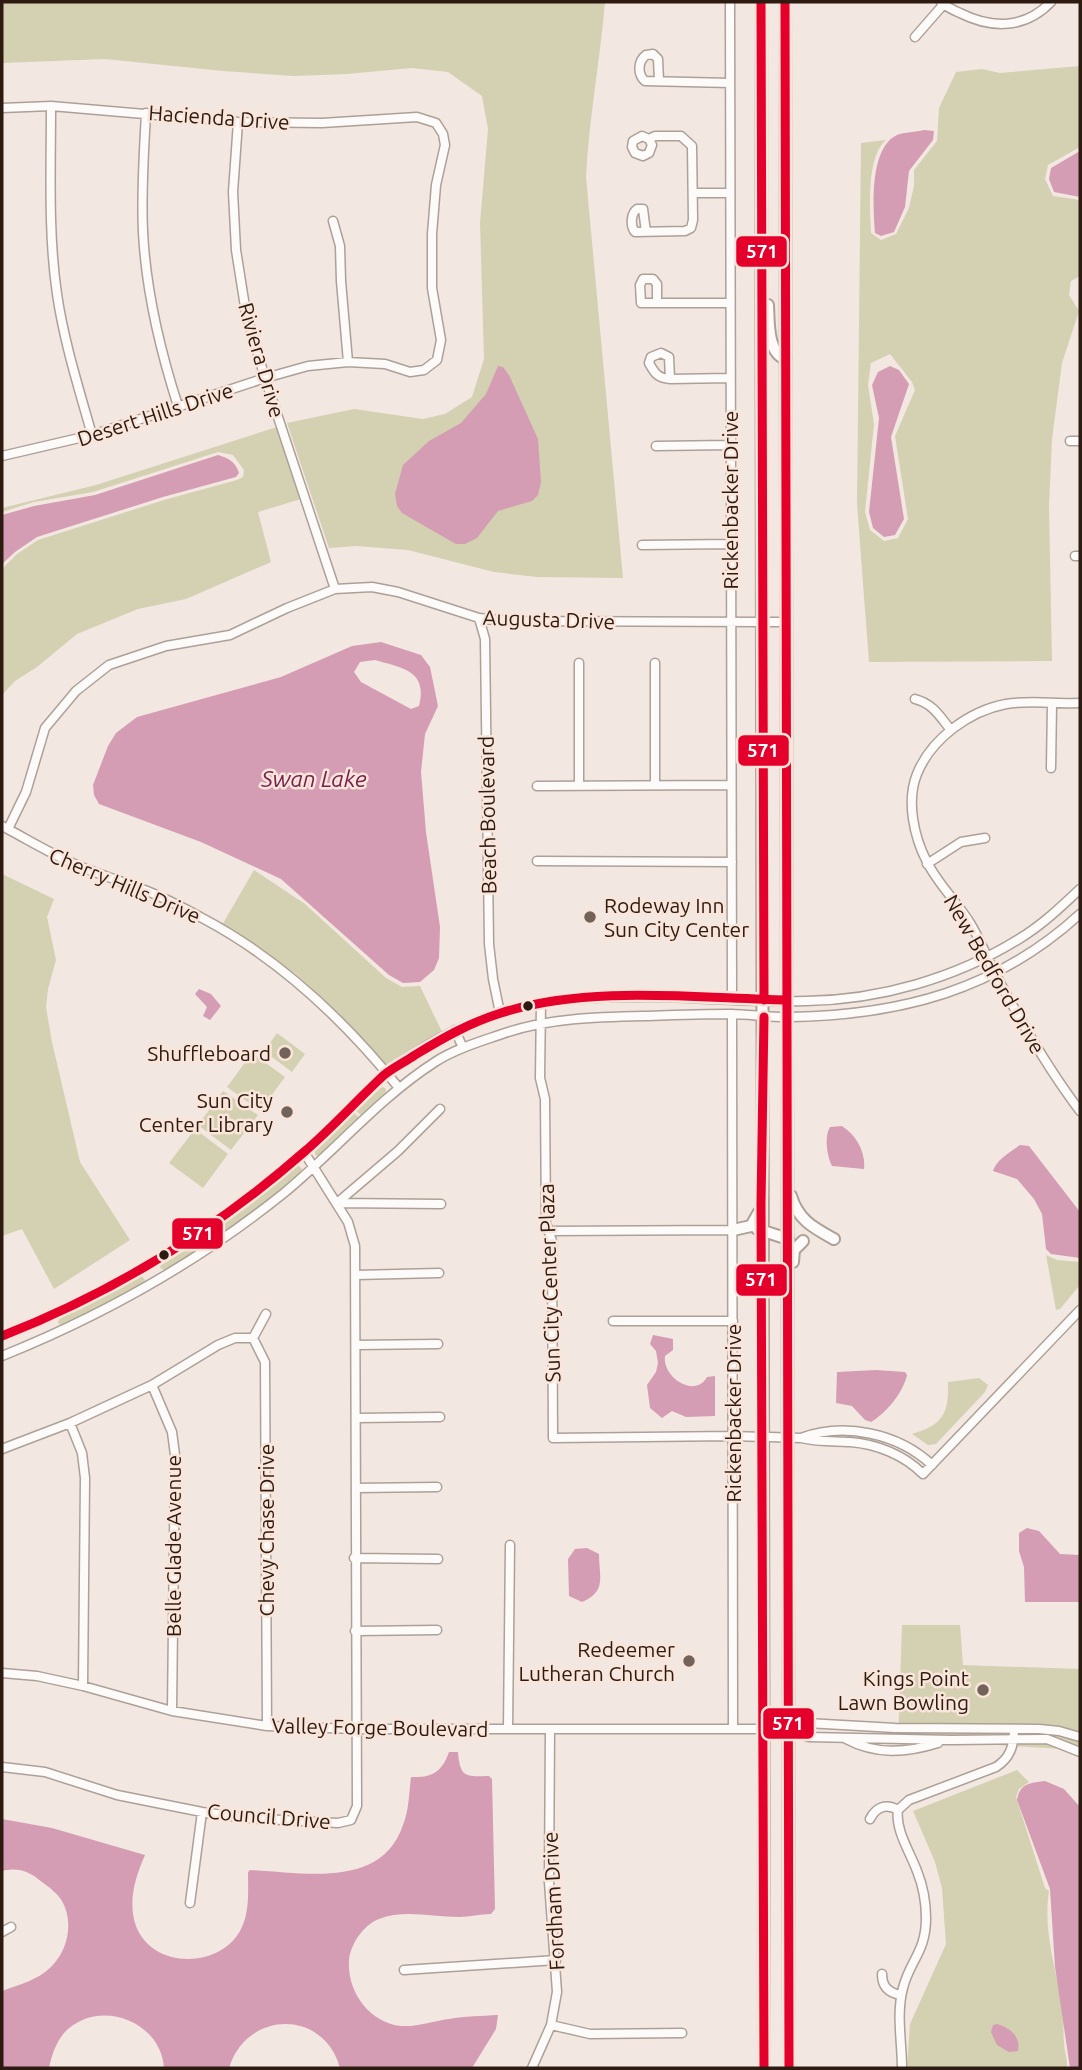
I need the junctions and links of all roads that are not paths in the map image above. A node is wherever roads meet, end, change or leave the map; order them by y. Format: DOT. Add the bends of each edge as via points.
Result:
graph roads {
  1 [pos="730,2"];
  2 [pos="761,2"];
  3 [pos="785,2"];
  4 [pos="1051,2"];
  5 [pos="942,3"];
  6 [pos="915,37"];
  7 [pos="659,81"];
  8 [pos="730,83"];
  9 [pos="51,106"];
  10 [pos="2,108"];
  11 [pos="146,113"];
  12 [pos="238,122"];
  13 [pos="436,123"];
  14 [pos="649,139"];
  15 [pos="730,192"];
  16 [pos="693,193"];
  17 [pos="333,221"];
  18 [pos="646,232"];
  19 [pos="761,241"];
  20 [pos="657,303"];
  21 [pos="730,303"];
  22 [pos="786,359"];
  23 [pos="348,362"];
  24 [pos="265,378"];
  25 [pos="730,378"];
  26 [pos="670,379"];
  27 [pos="178,407"];
  28 [pos="92,435"];
  29 [pos="1070,441"];
  30 [pos="1080,441"];
  31 [pos="730,445"];
  32 [pos="656,446"];
  33 [pos="2,456"];
  34 [pos="731,544"];
  35 [pos="642,545"];
  36 [pos="335,589"];
  37 [pos="479,618"];
  38 [pos="731,621"];
  39 [pos="762,621"];
  40 [pos="786,622"];
  41 [pos="579,663"];
  42 [pos="655,663"];
  43 [pos="915,699"];
  44 [pos="1052,704"];
  45 [pos="1080,704"];
  46 [pos="950,730"];
  47 [pos="1051,768"];
  48 [pos="579,785"];
  49 [pos="655,785"];
  50 [pos="731,785"];
  51 [pos="537,786"];
  52 [pos="5,828"];
  53 [pos="985,838"];
  54 [pos="537,861"];
  55 [pos="732,862"];
  56 [pos="927,864"];
  57 [pos="1079,892"];
  58 [pos="1080,914"];
  59 [pos="987,956"];
  60 [pos="995,974"];
  61 [pos="732,998"];
  62 [pos="764,1000"];
  63 [pos="787,1001"];
  64 [pos="541,1002"];
  65 [pos="500,1013"];
  66 [pos="732,1014"];
  67 [pos="764,1017"];
  68 [pos="787,1017"];
  69 [pos="540,1024"];
  70 [pos="455,1030"];
  71 [pos="463,1048"];
  72 [pos="387,1073"];
  73 [pos="399,1088"];
  74 [pos="440,1109"];
  75 [pos="1080,1111"];
  76 [pos="304,1152"];
  77 [pos="314,1166"];
  78 [pos="788,1176"];
  79 [pos="337,1203"];
  80 [pos="761,1203"];
  81 [pos="441,1204"];
  82 [pos="746,1228"];
  83 [pos="762,1229"];
  84 [pos="548,1230"];
  85 [pos="733,1230"];
  86 [pos="788,1239"];
  87 [pos="834,1239"];
  88 [pos="803,1241"];
  89 [pos="762,1250"];
  90 [pos="439,1273"];
  91 [pos="356,1275"];
  92 [pos="1080,1310"];
  93 [pos="266,1314"];
  94 [pos="45,1319"];
  95 [pos="613,1321"];
  96 [pos="733,1321"];
  97 [pos="2,1336"];
  98 [pos="53,1336"];
  99 [pos="253,1338"];
  100 [pos="788,1338"];
  101 [pos="438,1344"];
  102 [pos="356,1345"];
  103 [pos="2,1356"];
  104 [pos="152,1385"];
  105 [pos="440,1417"];
  106 [pos="356,1418"];
  107 [pos="70,1423"];
  108 [pos="732,1436"];
  109 [pos="764,1437"];
  110 [pos="787,1437"];
  111 [pos="801,1438"];
  112 [pos="2,1449"];
  113 [pos="932,1465"];
  114 [pos="356,1488"];
  115 [pos="437,1488"];
  116 [pos="510,1545"];
  117 [pos="354,1558"];
  118 [pos="438,1559"];
  119 [pos="438,1630"];
  120 [pos="355,1631"];
  121 [pos="2,1673"];
  122 [pos="83,1686"];
  123 [pos="172,1711"];
  124 [pos="267,1726"];
  125 [pos="764,1728"];
  126 [pos="356,1729"];
  127 [pos="508,1729"];
  128 [pos="550,1729"];
  129 [pos="733,1729"];
  130 [pos="789,1729"];
  131 [pos="1014,1729"];
  132 [pos="1080,1737"];
  133 [pos="1014,1740"];
  134 [pos="1080,1752"];
  135 [pos="2,1767"];
  136 [pos="898,1810"];
  137 [pos="202,1812"];
  138 [pos="870,1819"];
  139 [pos="190,1903"];
  140 [pos="11,1927"];
  141 [pos="2,1932"];
  142 [pos="556,1960"];
  143 [pos="404,1970"];
  144 [pos="882,1974"];
  145 [pos="901,1996"];
  146 [pos="551,2025"];
  147 [pos="682,2033"];
  148 [pos="532,2068"];
  149 [pos="764,2068"];
  150 [pos="789,2068"];
  151 [pos="902,2068"];
  1 -- 8 [label="street, Rickenbacker Drive"];
  2 -- 19 [label="main road"];
  3 -- 22 [label="main road"];
  4 -- 5 [label="street" via="1025,21 1002,25 978,22"];
  5 -- 6 [label="street"];
  7 -- 8 [label="street"];
  8 -- 15 [label="street, Rickenbacker Drive"];
  9 -- 10 [label="street, Hacienda Drive"];
  9 -- 11 [label="street, Hacienda Drive"];
  9 -- 28 [label="street" via="57,293"];
  11 -- 12 [label="street, Hacienda Drive"];
  11 -- 27 [label="street" via="142,176 148,285"];
  12 -- 13 [label="street, Hacienda Drive" via="417,117"];
  12 -- 24 [label="street, Riviera Drive" via="233,192 236,250 246,313"];
  13 -- 23 [label="street, Desert Hills Drive" via="445,145 432,234 432,288 441,340 437,359 424,370 410,372"];
  14 -- 16 [label="street" via="676,136 689,141"];
  15 -- 16 [label="street"];
  15 -- 21 [label="street, Rickenbacker Drive"];
  16 -- 18 [label="street" via="691,228"];
  17 -- 23 [label="street" via="340,246"];
  19 -- 22 [label="main road" via="767,257 769,331 774,348"];
  19 -- 39 [label="main road"];
  20 -- 21 [label="street"];
  21 -- 25 [label="street, Rickenbacker Drive"];
  22 -- 40 [label="main road"];
  23 -- 24 [label="street, Desert Hills Drive" via="308,366"];
  24 -- 27 [label="street, Desert Hills Drive"];
  24 -- 36 [label="street, Riviera Drive"];
  25 -- 26 [label="street"];
  25 -- 31 [label="street, Rickenbacker Drive"];
  27 -- 28 [label="street, Desert Hills Drive"];
  28 -- 33 [label="street, Desert Hills Drive"];
  29 -- 30 [label="street"];
  31 -- 32 [label="street"];
  31 -- 34 [label="street, Rickenbacker Drive"];
  34 -- 35 [label="street"];
  34 -- 38 [label="street, Rickenbacker Drive"];
  36 -- 37 [label="street, Augusta Drive" via="372,587 398,592"];
  36 -- 52 [label="street, Augusta Drive" via="230,635 166,646 109,665 76,691 45,728 26,792"];
  37 -- 38 [label="street, Augusta Drive"];
  37 -- 65 [label="street, Beach Boulevard" via="485,639 489,944"];
  38 -- 39 [label="street, Augusta Drive"];
  38 -- 50 [label="street, Rickenbacker Drive"];
  39 -- 40 [label="street, Augusta Drive"];
  39 -- 62 [label="main road"];
  40 -- 63 [label="main road"];
  41 -- 48 [label="street"];
  42 -- 49 [label="street"];
  43 -- 46 [label="street" via="934,708"];
  44 -- 45 [label="street, New Bedford Drive"];
  44 -- 46 [label="street, New Bedford Drive" via="1007,704 974,713"];
  44 -- 47 [label="street"];
  46 -- 56 [label="street, New Bedford Drive" via="917,774 912,806"];
  48 -- 49 [label="street"];
  48 -- 51 [label="street"];
  49 -- 50 [label="street"];
  50 -- 55 [label="street, Rickenbacker Drive"];
  52 -- 72 [label="street, Cherry Hills Drive" via="43,850 203,918 247,945 319,1001"];
  53 -- 56 [label="street" via="961,842"];
  54 -- 55 [label="street"];
  55 -- 61 [label="street, Rickenbacker Drive"];
  56 -- 59 [label="street, New Bedford Drive" via="971,923"];
  57 -- 59 [label="street" via="1030,931"];
  58 -- 60 [label="street" via="1040,947"];
  59 -- 60 [label="street, New Bedford Drive"];
  59 -- 63 [label="street" via="930,980 890,990 831,1000"];
  60 -- 68 [label="street" via="936,998 894,1008"];
  60 -- 75 [label="street, New Bedford Drive"];
  61 -- 62 [label="street"];
  61 -- 64 [label="street" via="576,997"];
  62 -- 63 [label="street"];
  62 -- 67 [label="main road"];
  63 -- 68 [label="main road"];
  64 -- 65 [label="street"];
  64 -- 69 [label="street, Sun City Center Plaza"];
  65 -- 70 [label="street"];
  66 -- 67 [label="street"];
  66 -- 69 [label="street" via="578,1018"];
  66 -- 85 [label="street, Rickenbacker Drive"];
  67 -- 68 [label="street"];
  67 -- 80 [label="main road"];
  68 -- 78 [label="main road"];
  69 -- 71 [label="street"];
  69 -- 84 [label="street, Sun City Center Plaza"];
  70 -- 71 [label="street"];
  70 -- 72 [label="street"];
  71 -- 73 [label="street"];
  72 -- 73 [label="street, Cherry Hills Drive"];
  72 -- 76 [label="street"];
  73 -- 77 [label="street"];
  74 -- 79 [label="street"];
  76 -- 77 [label="street, Council Drive"];
  76 -- 94 [label="street" via="166,1254"];
  77 -- 79 [label="street, Council Drive"];
  77 -- 98 [label="street" via="240,1228 162,1279"];
  78 -- 86 [label="main road"];
  78 -- 87 [label="main road" via="802,1218"];
  79 -- 81 [label="street"];
  79 -- 91 [label="street, Council Drive" via="355,1246"];
  80 -- 82 [label="main road" via="755,1223"];
  80 -- 83 [label="main road"];
  82 -- 83 [label="main road"];
  82 -- 85 [label="main road"];
  83 -- 86 [label="main road"];
  83 -- 89 [label="main road"];
  84 -- 85 [label="street"];
  84 -- 108 [label="street, Sun City Center Plaza" via="552,1241 553,1438"];
  85 -- 89 [label="main road" via="751,1236"];
  85 -- 96 [label="street, Rickenbacker Drive"];
  86 -- 100 [label="main road"];
  88 -- 100 [label="main road" via="793,1257 793,1315"];
  89 -- 109 [label="main road"];
  90 -- 91 [label="street"];
  91 -- 102 [label="street, Council Drive"];
  92 -- 113 [label="street"];
  93 -- 99 [label="street"];
  94 -- 97 [label="street"];
  94 -- 98 [label="street"];
  95 -- 96 [label="street"];
  96 -- 108 [label="street, Rickenbacker Drive"];
  98 -- 103 [label="street"];
  99 -- 104 [label="street" via="235,1338 218,1345"];
  99 -- 124 [label="street, Chevy Chase Drive" via="265,1362"];
  100 -- 110 [label="main road"];
  101 -- 102 [label="street"];
  102 -- 106 [label="street, Council Drive"];
  104 -- 107 [label="street"];
  104 -- 123 [label="street, Belle Glade Avenue" via="172,1432 175,1455"];
  105 -- 106 [label="street"];
  106 -- 114 [label="street, Council Drive"];
  107 -- 112 [label="street"];
  107 -- 122 [label="street" via="82,1452 85,1478"];
  108 -- 109 [label="street, Sun City Center Plaza"];
  108 -- 129 [label="street, Rickenbacker Drive"];
  109 -- 110 [label="street, Sun City Center Plaza"];
  109 -- 125 [label="main road"];
  110 -- 111 [label="street, Sun City Center Plaza"];
  110 -- 130 [label="main road"];
  111 -- 113 [label="street" via="818,1432 873,1434 909,1447"];
  111 -- 113 [label="street" via="877,1447 904,1458 923,1474"];
  114 -- 115 [label="street"];
  114 -- 117 [label="street, Council Drive"];
  116 -- 127 [label="street"];
  117 -- 118 [label="street"];
  117 -- 120 [label="street, Council Drive"];
  119 -- 120 [label="street"];
  120 -- 126 [label="street, Council Drive"];
  121 -- 122 [label="street, Valley Forge Boulevard"];
  122 -- 123 [label="street, Valley Forge Boulevard"];
  123 -- 124 [label="street, Valley Forge Boulevard"];
  124 -- 126 [label="street, Valley Forge Boulevard"];
  125 -- 129 [label="street, Valley Forge Boulevard"];
  125 -- 130 [label="street, Valley Forge Boulevard"];
  125 -- 149 [label="main road"];
  126 -- 127 [label="street, Valley Forge Boulevard"];
  126 -- 137 [label="street, Council Drive" via="357,1806 351,1820 338,1823"];
  127 -- 128 [label="street, Valley Forge Boulevard"];
  128 -- 129 [label="street, Valley Forge Boulevard"];
  128 -- 142 [label="street, Fordham Drive" via="549,1882"];
  130 -- 131 [label="street" via="807,1723"];
  130 -- 133 [label="street" via="808,1737"];
  130 -- 150 [label="main road"];
  131 -- 132 [label="street"];
  131 -- 133 [label="street"];
  133 -- 134 [label="street" via="1047,1739"];
  133 -- 136 [label="street" via="1005,1761 996,1767 909,1800"];
  135 -- 137 [label="street, Council Drive" via="45,1772 117,1795"];
  136 -- 138 [label="street" via="881,1807"];
  136 -- 145 [label="street" via="900,1830 924,1894 926,1920 922,1947"];
  137 -- 139 [label="street"];
  140 -- 141 [label="street"];
  142 -- 143 [label="street"];
  142 -- 146 [label="street, Fordham Drive"];
  144 -- 145 [label="street" via="887,1990"];
  145 -- 151 [label="street"];
  146 -- 147 [label="street" via="590,2034"];
  146 -- 148 [label="street, Fordham Drive"];
}
